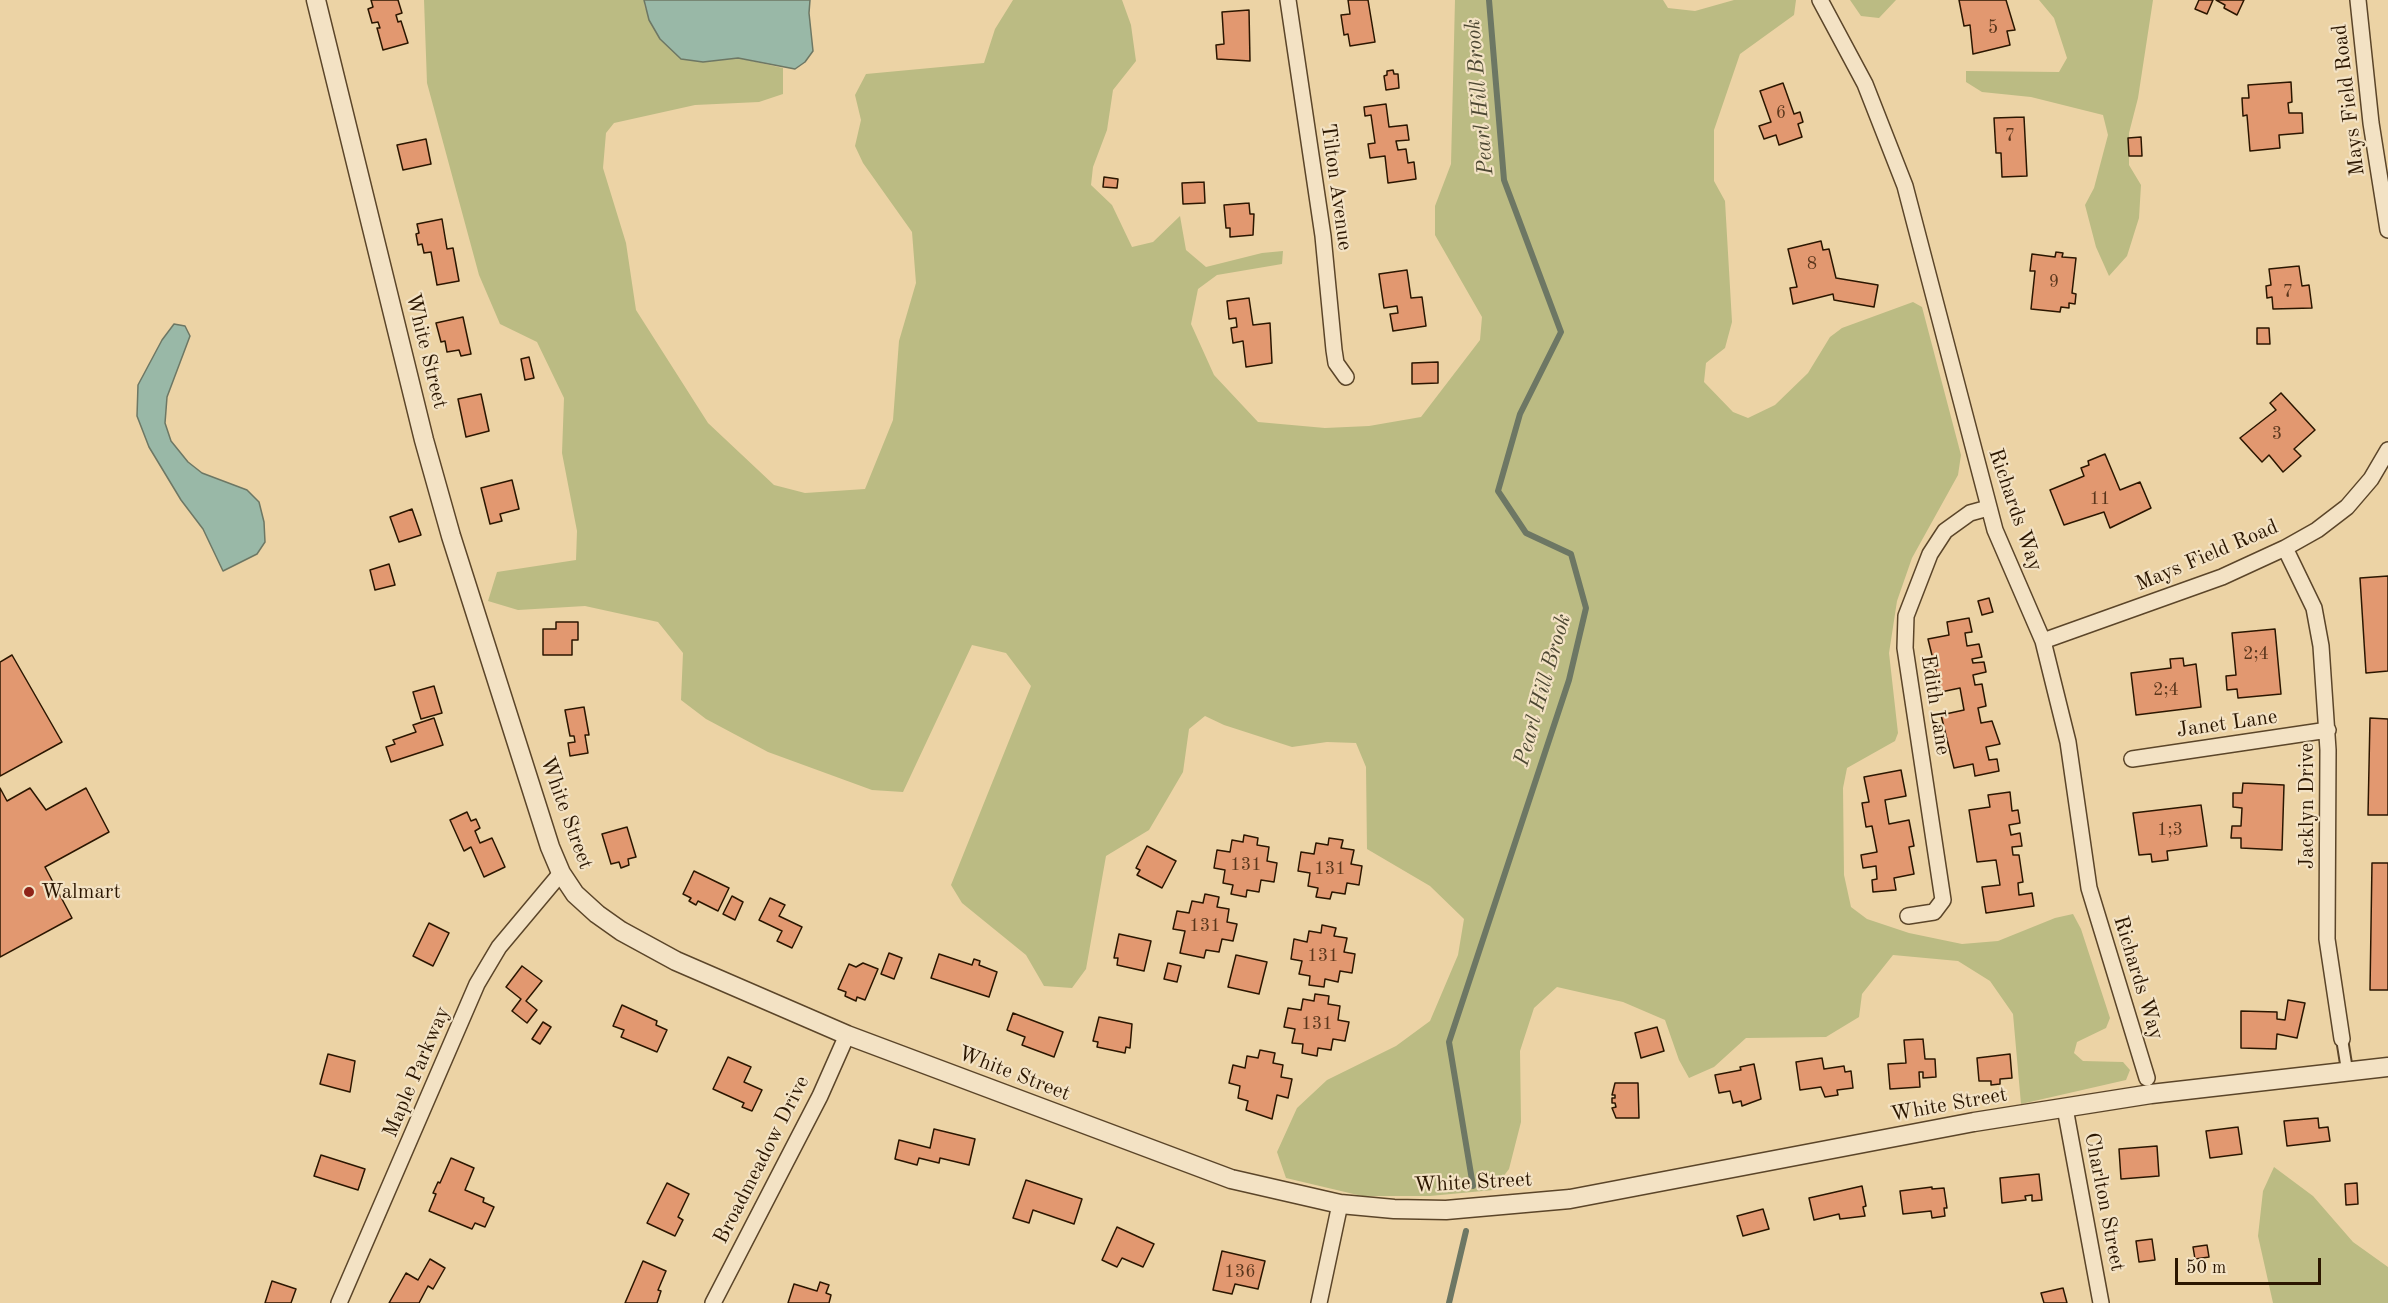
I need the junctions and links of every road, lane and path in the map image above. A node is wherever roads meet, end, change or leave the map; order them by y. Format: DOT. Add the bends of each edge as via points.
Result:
graph roads {
  1 [pos="315,0"];
  2 [pos="1288,0"];
  3 [pos="1820,0"];
  4 [pos="2358,0"];
  5 [pos="2388,230"];
  6 [pos="1346,377"];
  7 [pos="2388,450"];
  8 [pos="1988,508"];
  9 [pos="2285,548"];
  10 [pos="2043,641"];
  11 [pos="2328,730"];
  12 [pos="2132,759"];
  13 [pos="561,873"];
  14 [pos="1908,916"];
  15 [pos="847,1035"];
  16 [pos="2342,1039"];
  17 [pos="2388,1066"];
  18 [pos="2347,1070"];
  19 [pos="2149,1086"];
  20 [pos="2065,1108"];
  21 [pos="1340,1204"];
  22 [pos="339,1303"];
  23 [pos="713,1303"];
  24 [pos="1319,1303"];
  25 [pos="2102,1303"];
  1 -- 13 [label="street, White Street" via="424,440"];
  2 -- 6 [label="street, Tilton Avenue" via="1323,236 1334,350 1336,363"];
  3 -- 8 [label="street, Richards Way" via="1865,84 1905,186"];
  4 -- 5 [label="street, Mays Field Road" via="2371,123"];
  7 -- 9 [label="street, Mays Field Road" via="2371,479 2347,507"];
  8 -- 10 [label="street, Richards Way" via="2004,555"];
  8 -- 14 [label="street, Edith Lane" via="1970,513 1945,531 1930,554 1906,616 1905,648 1943,900 1934,912"];
  9 -- 10 [label="street, Mays Field Road" via="2222,577"];
  9 -- 11 [label="street, Jacklyn Drive" via="2314,608"];
  10 -- 19 [label="street, Richards Way" via="2068,742 2089,888"];
  11 -- 12 [label="street, Janet Lane"];
  11 -- 16 [label="street, Jacklyn Drive" via="2327,939"];
  13 -- 15 [label="street, White Street" via="575,894 621,931 676,961"];
  13 -- 22 [label="street, Maple Parkway" via="499,947 477,984"];
  15 -- 21 [label="street, White Street" via="1231,1179"];
  15 -- 23 [label="street, Broadmeadow Drive" via="820,1096"];
  16 -- 18 [label="street, Jacklyn Drive"];
  17 -- 18 [label="street, White Street"];
  18 -- 19 [label="street, White Street"];
  19 -- 20 [label="street, White Street"];
  20 -- 21 [label="street, White Street" via="1570,1199 1446,1210"];
  20 -- 25 [label="street, Charlton Street"];
  21 -- 24 [label="street"];
}
